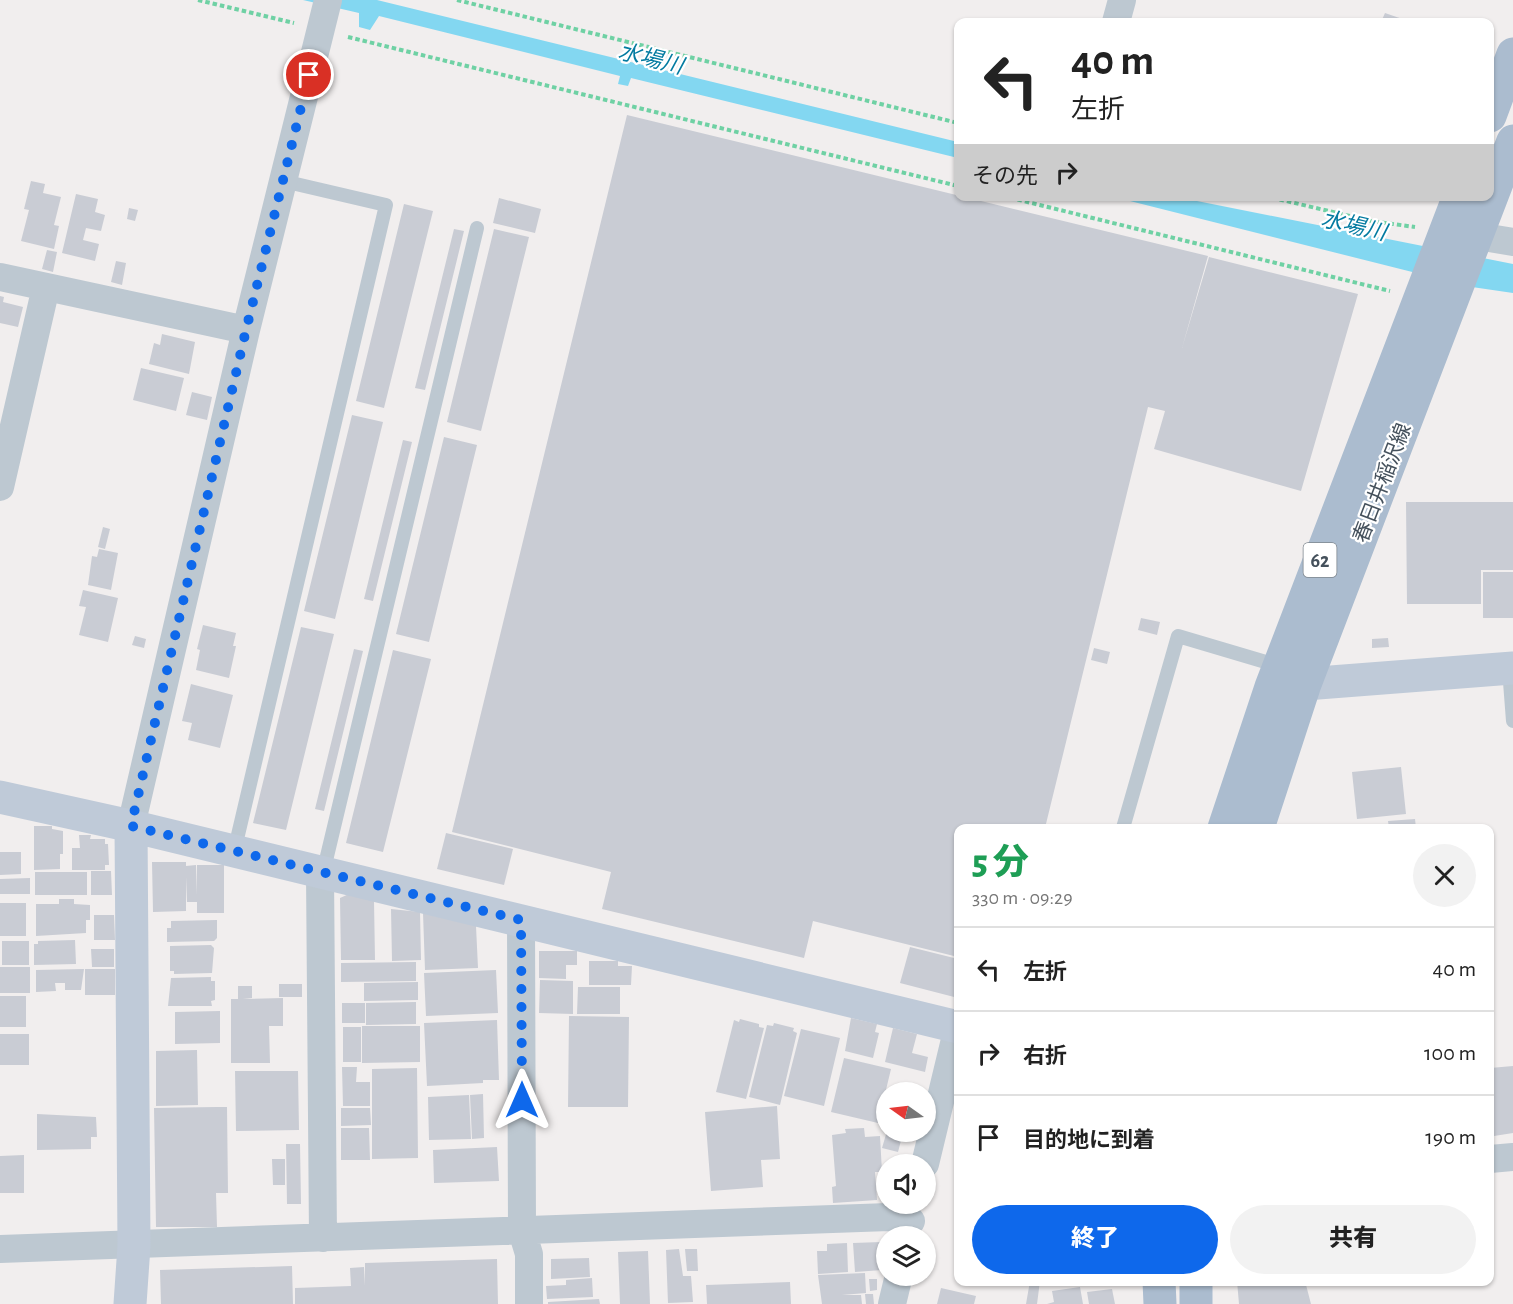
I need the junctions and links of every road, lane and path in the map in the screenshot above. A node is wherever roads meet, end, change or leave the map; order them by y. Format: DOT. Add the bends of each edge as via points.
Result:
graph roads {
  1 [pos="198,0"];
  2 [pos="457,0"];
  3 [pos="1122,0"];
  4 [pos="324,15"];
  5 [pos="1117,18"];
  6 [pos="1513,54"];
  7 [pos="1494,105"];
  8 [pos="954,122"];
  9 [pos="1513,141"];
  10 [pos="1494,175"];
  11 [pos="283,181"];
  12 [pos="954,185"];
  13 [pos="1024,201"];
  14 [pos="1287,201"];
  15 [pos="1459,201"];
  16 [pos="1480,201"];
  17 [pos="477,228"];
  18 [pos="1459,239"];
  19 [pos="1513,242"];
  20 [pos="0,277"];
  21 [pos="46,287"];
  22 [pos="1432,298"];
  23 [pos="246,330"];
  24 [pos="0,487"];
  25 [pos="1511,668"];
  26 [pos="1292,675"];
  27 [pos="1513,719"];
  28 [pos="0,797"];
  29 [pos="1124,824"];
  30 [pos="1226,824"];
  31 [pos="1259,824"];
  32 [pos="131,826"];
  33 [pos="234,852"];
  34 [pos="321,874"];
  35 [pos="521,920"];
  36 [pos="954,1026"];
  37 [pos="954,1044"];
  38 [pos="927,1154"];
  39 [pos="1513,1157"];
  40 [pos="1494,1159"];
  41 [pos="911,1220"];
  42 [pos="522,1231"];
  43 [pos="323,1238"];
  44 [pos="134,1246"];
  45 [pos="0,1249"];
  46 [pos="896,1286"];
  47 [pos="1158,1286"];
  48 [pos="1196,1286"];
  49 [pos="130,1304"];
  50 [pos="529,1304"];
  51 [pos="892,1304"];
  52 [pos="1160,1304"];
  53 [pos="1196,1304"];
  1 -- 4 [label="path"];
  2 -- 8 [label="path"];
  3 -- 5 [label="street"];
  4 -- 11 [label="street"];
  4 -- 12 [label="path"];
  6 -- 7 [label="main road"];
  9 -- 10 [label="main road, 春日井稲沢線 / 62"];
  11 -- 23 [label="street"];
  11 -- 33 [label="lane" via="386,206"];
  13 -- 22 [label="path"];
  14 -- 18 [label="path" via="1371,221 1426,228"];
  15 -- 18 [label="main road, 春日井稲沢線 / 62"];
  16 -- 18 [label="main road, 春日井稲沢線 / 62"];
  17 -- 34 [label="lane"];
  18 -- 19 [label="street"];
  18 -- 22 [label="main road, 春日井稲沢線 / 62"];
  20 -- 21 [label="street"];
  21 -- 23 [label="street"];
  21 -- 24 [label="street"];
  22 -- 26 [label="main road, 春日井稲沢線 / 62"];
  23 -- 32 [label="street"];
  25 -- 26 [label="street"];
  25 -- 27 [label="lane"];
  26 -- 29 [label="lane" via="1178,636"];
  26 -- 30 [label="main road, 春日井稲沢線 / 62"];
  26 -- 31 [label="main road, 春日井稲沢線 / 62"];
  28 -- 32 [label="street"];
  32 -- 33 [label="street"];
  32 -- 44 [label="street"];
  33 -- 34 [label="street"];
  34 -- 35 [label="street"];
  34 -- 43 [label="street"];
  35 -- 36 [label="street"];
  35 -- 42 [label="street"];
  37 -- 38 [label="street"];
  39 -- 40 [label="street"];
  41 -- 42 [label="street" via="889,1217"];
  42 -- 43 [label="street"];
  42 -- 50 [label="street" via="529,1254"];
  43 -- 44 [label="street"];
  44 -- 45 [label="street"];
  44 -- 49 [label="street"];
  46 -- 51 [label="street"];
  47 -- 52 [label="main road"];
  48 -- 53 [label="main road"];
}
